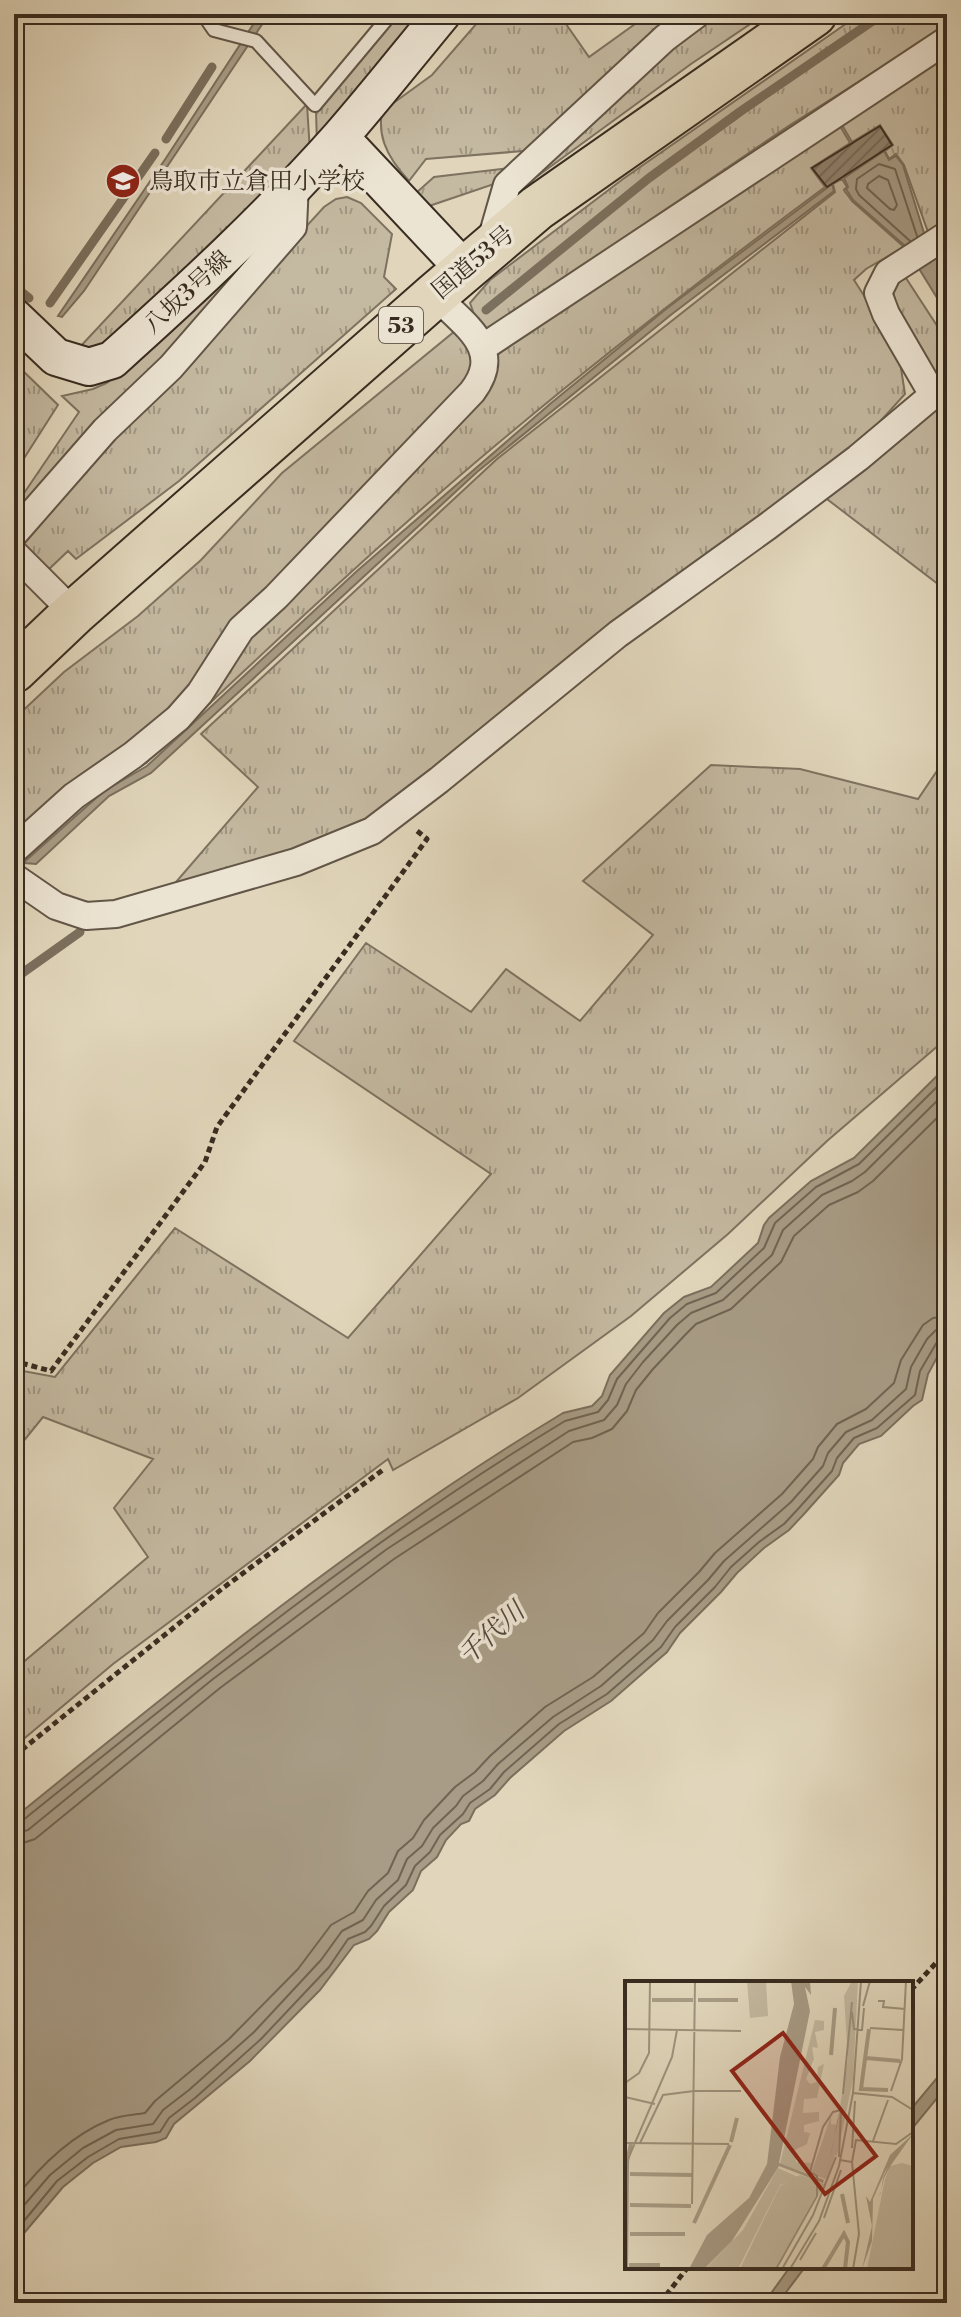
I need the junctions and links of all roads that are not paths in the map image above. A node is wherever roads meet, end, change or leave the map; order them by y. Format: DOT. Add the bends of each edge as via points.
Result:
graph roads {
  1 [pos="203,14"];
  2 [pos="391,14"];
  3 [pos="442,14"];
  4 [pos="697,14"];
  5 [pos="814,14"];
  6 [pos="947,40"];
  7 [pos="340,137"];
  8 [pos="295,184"];
  9 [pos="944,237"];
  10 [pos="462,272"];
  11 [pos="14,317"];
  12 [pos="482,348"];
  13 [pos="14,534"];
  14 [pos="14,553"];
  15 [pos="74,613"];
  16 [pos="14,670"];
  17 [pos="14,850"];
  18 [pos="14,877"];
  1 -- 2 [label="lane" via="214,30 256,41 315,105"];
  3 -- 7 [label="street, 八坂3号線"];
  4 -- 10 [label="street" via="507,185"];
  5 -- 10 [label="highway, 国道53号 / 53" via="537,208"];
  6 -- 12 [label="street"];
  7 -- 8 [label="street, 八坂3号線"];
  7 -- 10 [label="street"];
  8 -- 11 [label="street, 八坂3号線" via="227,256 112,360 89,367 56,357"];
  8 -- 13 [label="street" via="293,227"];
  9 -- 18 [label="street" via="888,273 878,293 933,395 790,509 618,634 372,831 296,862 116,914 86,916 56,906"];
  10 -- 12 [label="street"];
  10 -- 15 [label="highway, 国道53号 / 53"];
  12 -- 17 [label="street" via="486,364 472,392 241,629 178,718 74,796"];
  14 -- 15 [label="street"];
  15 -- 16 [label="highway, 国道53号 / 53"];
}
